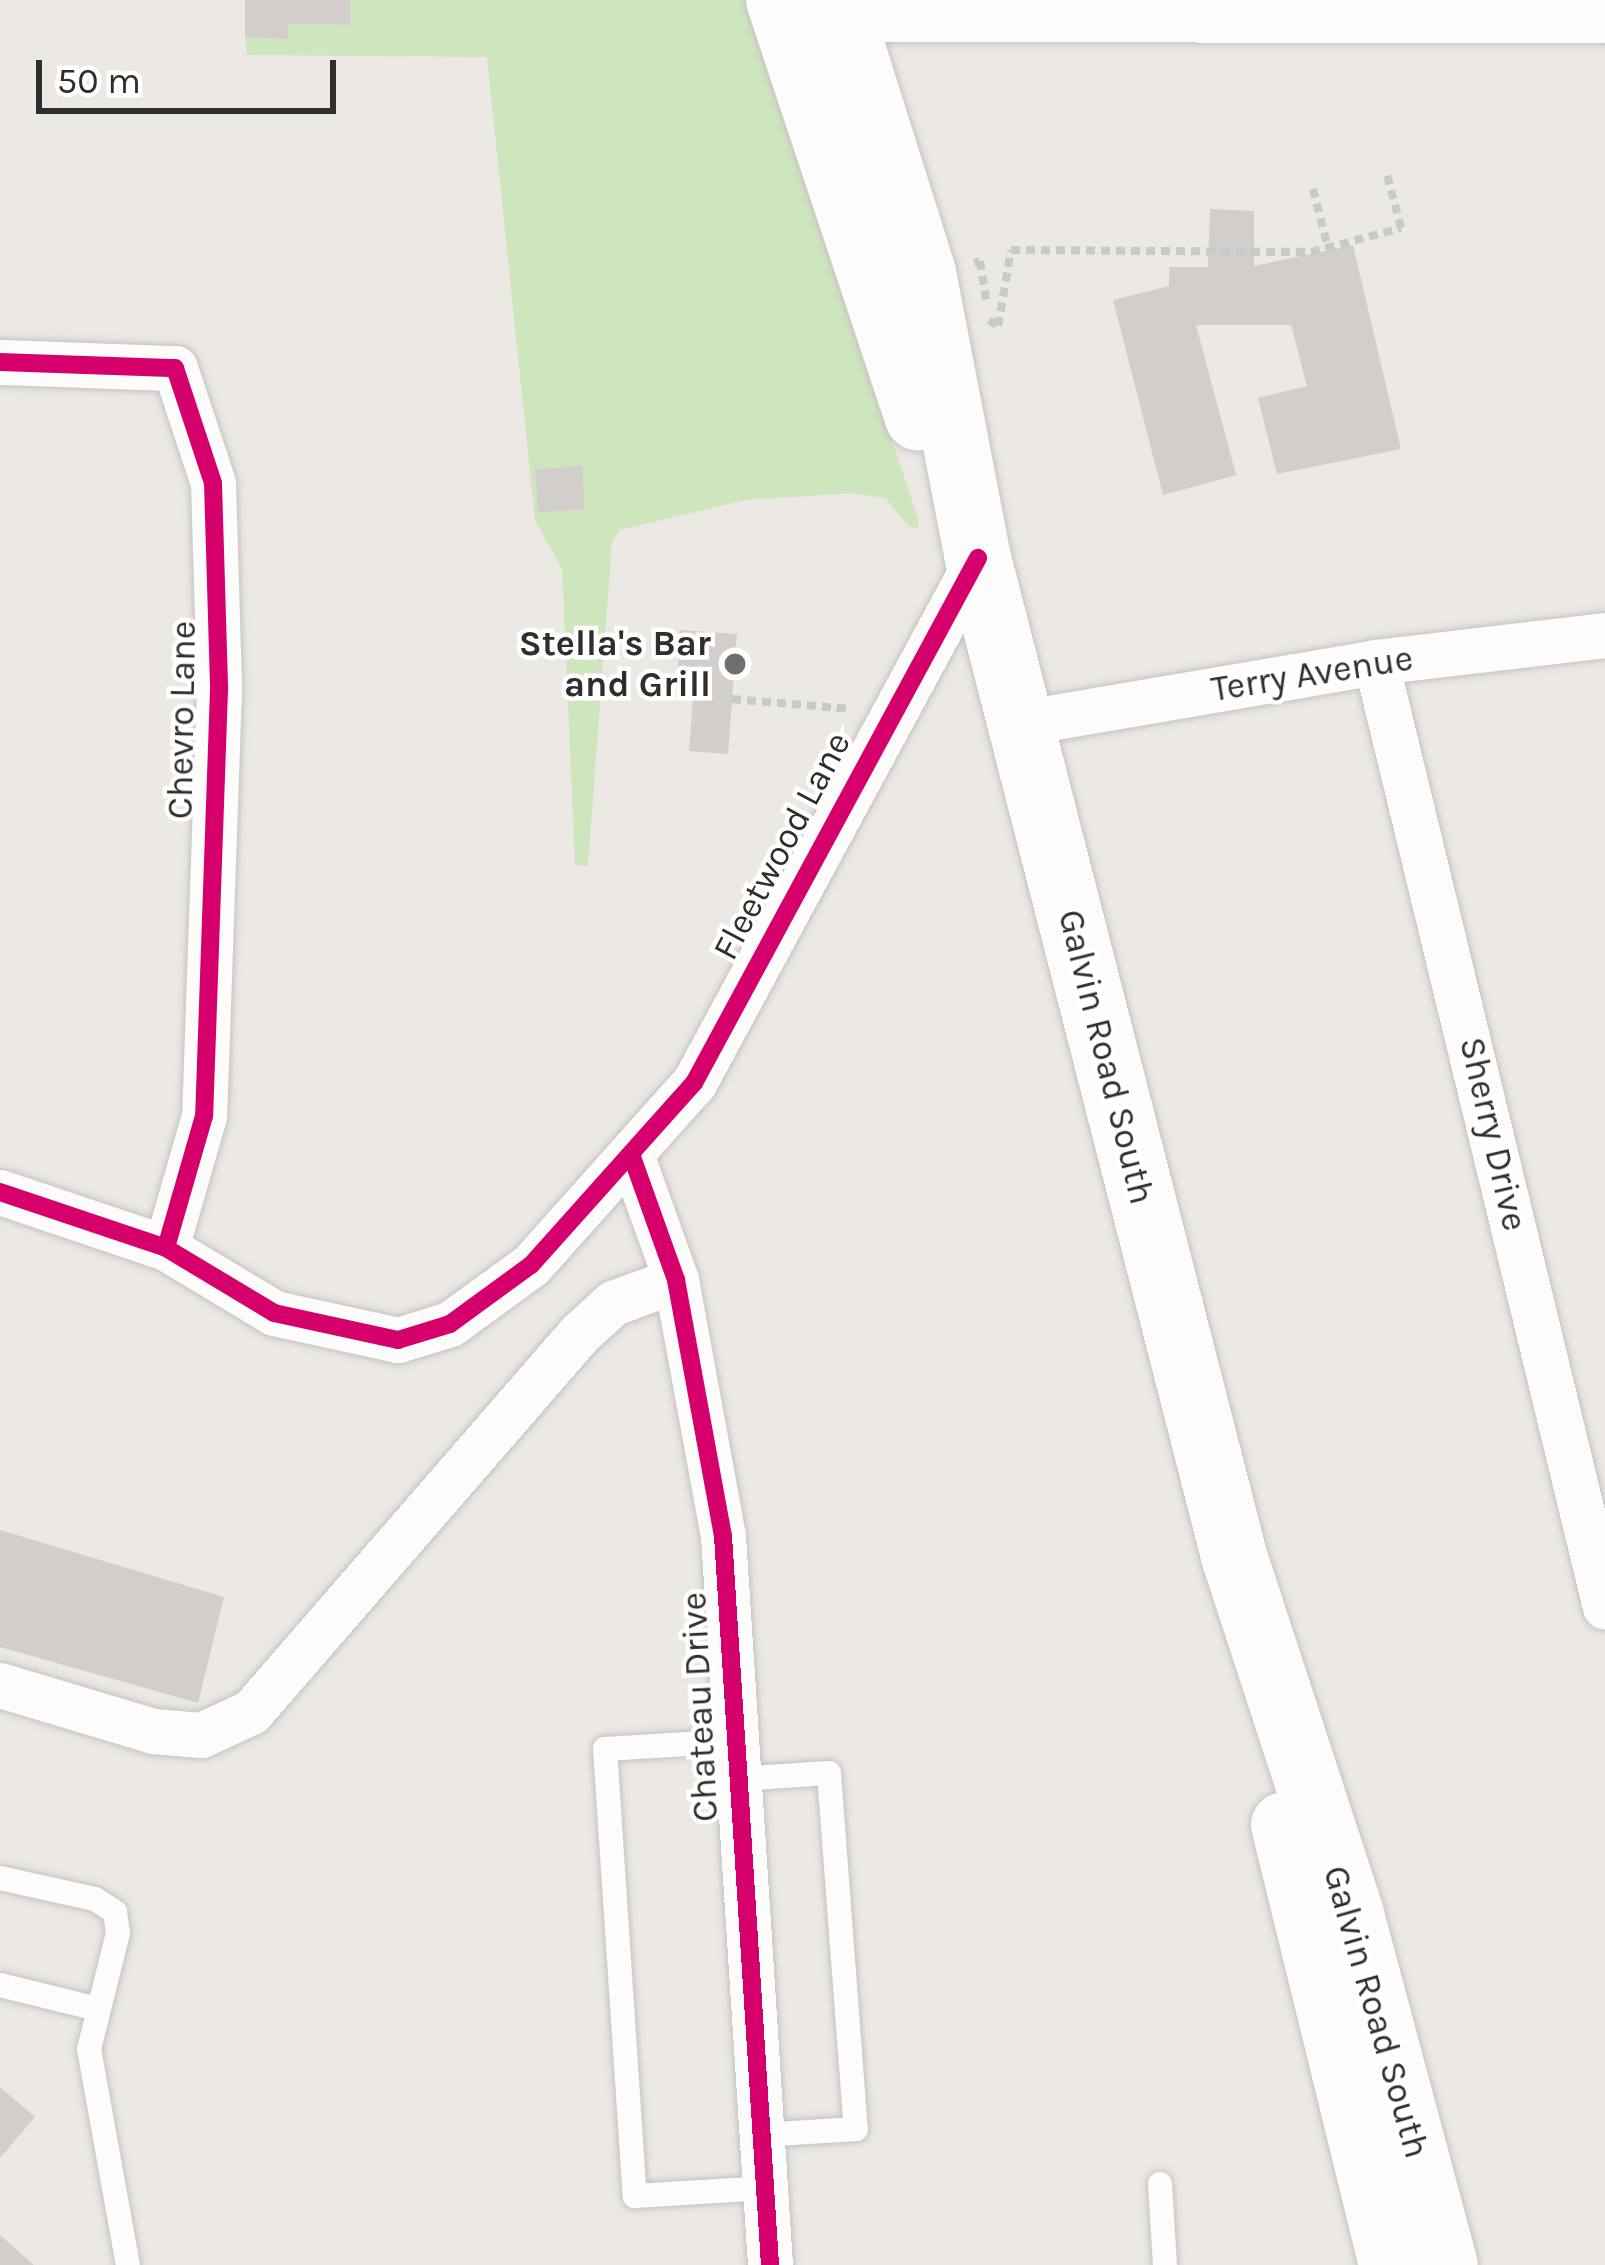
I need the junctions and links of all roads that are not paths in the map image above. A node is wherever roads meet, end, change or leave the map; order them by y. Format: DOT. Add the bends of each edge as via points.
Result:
graph roads {
  1 [pos="810,5"];
  2 [pos="1604,8"];
  3 [pos="0,362"];
  4 [pos="978,558"];
  5 [pos="1605,634"];
  6 [pos="1376,662"];
  7 [pos="1020,723"];
  8 [pos="632,1156"];
  9 [pos="0,1192"];
  10 [pos="166,1249"];
  11 [pos="676,1280"];
  12 [pos="1234,1556"];
  13 [pos="1605,1607"];
  14 [pos="0,1685"];
  15 [pos="737,1760"];
  16 [pos="0,1878"];
  17 [pos="0,1985"];
  18 [pos="98,2008"];
  19 [pos="760,2135"];
  20 [pos="1160,2184"];
  21 [pos="764,2188"];
  22 [pos="128,2265"];
  23 [pos="770,2265"];
  24 [pos="1165,2265"];
  25 [pos="1392,2265"];
  26 [pos="1445,2265"];
  1 -- 2 [label="main road"];
  1 -- 4 [label="main road, Galvin Road South" via="923,272"];
  3 -- 10 [label="street, Chevro Lane" via="175,368 213,483 219,690 204,1116"];
  4 -- 7 [label="main road, Galvin Road South"];
  4 -- 8 [label="street, Fleetwood Lane" via="694,1083"];
  5 -- 6 [label="street, Terry Avenue"];
  6 -- 7 [label="street, Terry Avenue"];
  6 -- 13 [label="street, Sherry Drive"];
  7 -- 12 [label="main road, Galvin Road South"];
  8 -- 10 [label="street, Fleetwood Lane" via="531,1265 450,1324 398,1340 274,1313"];
  8 -- 11 [label="street, Chateau Drive"];
  9 -- 10 [label="street, Fleetwood Lane"];
  11 -- 14 [label="street" via="613,1303 579,1334 250,1712 201,1735 153,1731"];
  11 -- 15 [label="street, Chateau Drive" via="723,1536"];
  12 -- 25 [label="main road, Galvin Road South" via="1308,1944"];
  12 -- 26 [label="main road, Galvin Road South" via="1351,1915"];
  15 -- 19 [label="street, Chateau Drive"];
  15 -- 19 [label="lane" via="829,1773 856,2129"];
  15 -- 21 [label="lane" via="604,1749 635,2196"];
  16 -- 18 [label="lane" via="95,1899 115,1912"];
  17 -- 18 [label="lane"];
  18 -- 22 [label="lane" via="91,2060"];
  19 -- 21 [label="street, Chateau Drive"];
  20 -- 24 [label="lane"];
  21 -- 23 [label="street, Chateau Drive"];
}
